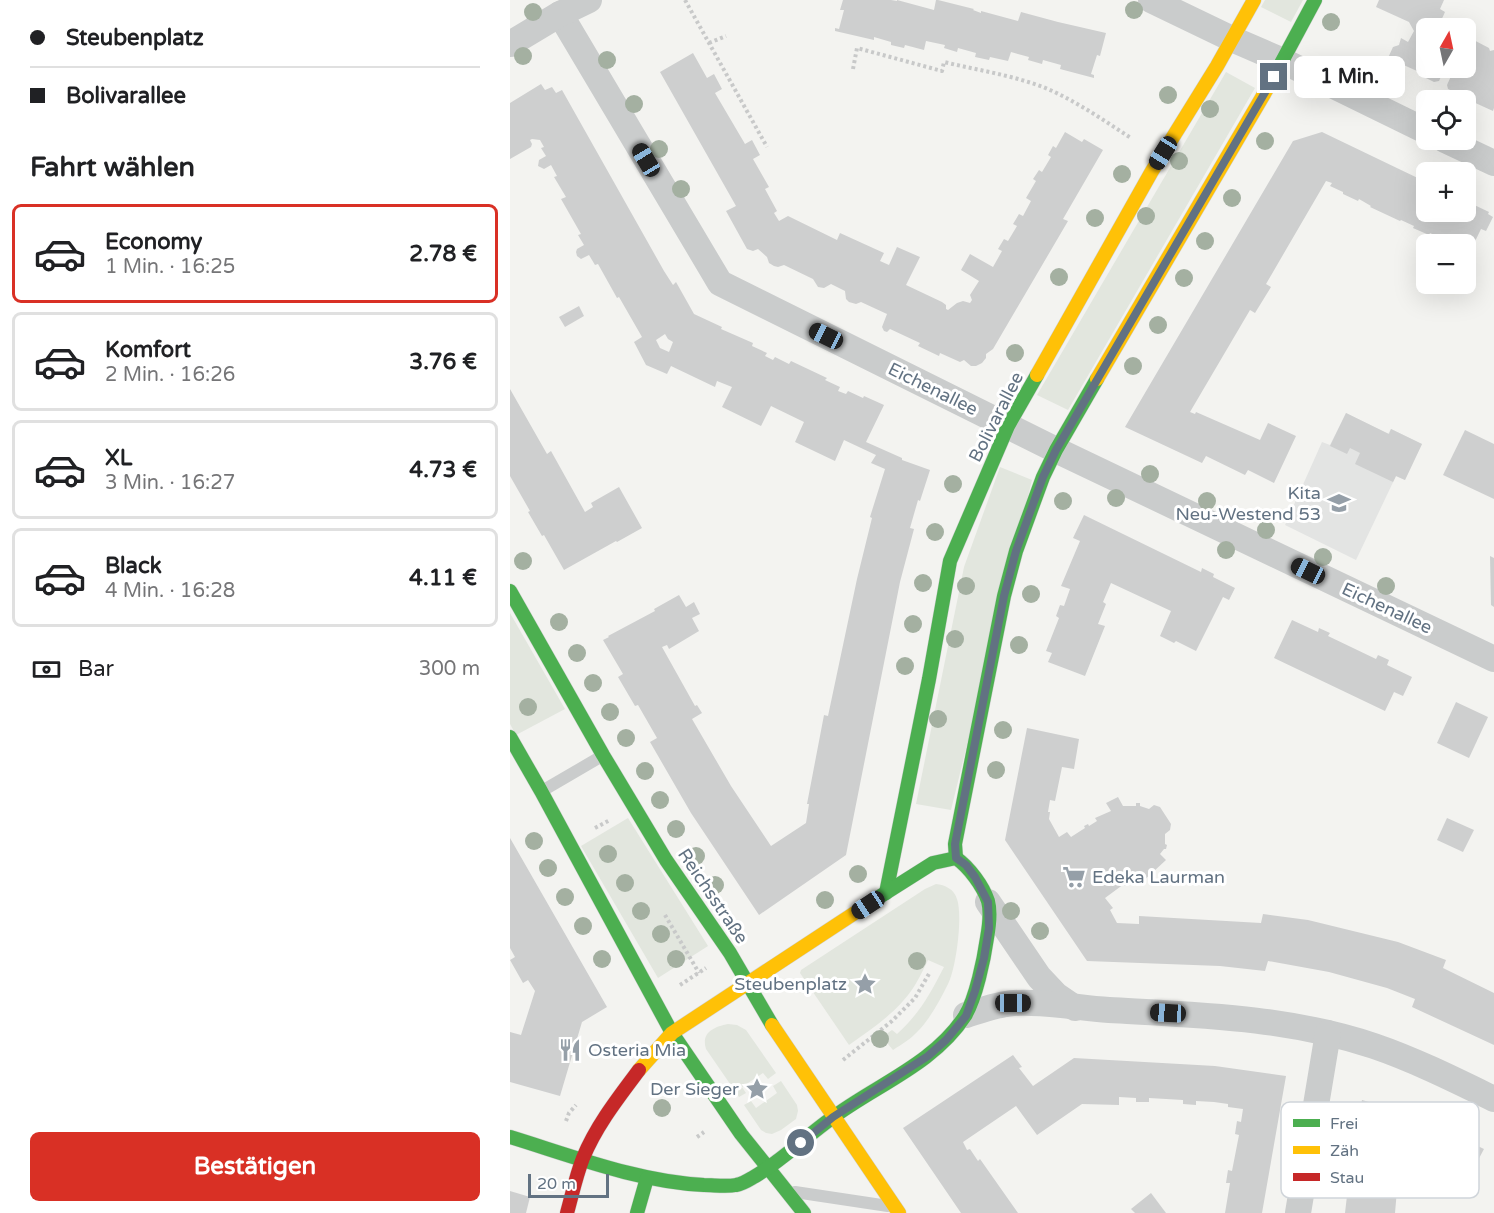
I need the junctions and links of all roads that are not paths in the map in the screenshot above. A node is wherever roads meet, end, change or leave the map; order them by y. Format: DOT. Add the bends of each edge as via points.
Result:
graph roads {
  1 [pos="589,0"];
  2 [pos="1151,0"];
  3 [pos="1254,0"];
  4 [pos="1315,0"];
  5 [pos="560,14"];
  6 [pos="1232,39"];
  7 [pos="510,44"];
  8 [pos="1283,61"];
  9 [pos="1416,126"];
  10 [pos="1466,150"];
  11 [pos="1494,163"];
  12 [pos="1008,426"];
  13 [pos="1056,450"];
  14 [pos="510,591"];
  15 [pos="1494,659"];
  16 [pos="510,737"];
  17 [pos="603,755"];
  18 [pos="541,791"];
  19 [pos="956,858"];
  20 [pos="886,894"];
  21 [pos="988,902"];
  22 [pos="748,983"];
  23 [pos="1076,1008"];
  24 [pos="966,1016"];
  25 [pos="672,1033"];
  26 [pos="1328,1033"];
  27 [pos="1494,1099"];
  28 [pos="1316,1102"];
  29 [pos="833,1117"];
  30 [pos="510,1137"];
  31 [pos="583,1158"];
  32 [pos="768,1169"];
  33 [pos="647,1178"];
  34 [pos="786,1191"];
  35 [pos="1300,1198"];
  36 [pos="897,1210"];
  37 [pos="567,1213"];
  38 [pos="637,1213"];
  39 [pos="804,1213"];
  40 [pos="1298,1213"];
  1 -- 5 [label="street"];
  2 -- 6 [label="street"];
  3 -- 6 [label="street, Bolivarallee"];
  4 -- 8 [label="street"];
  5 -- 7 [label="street"];
  5 -- 12 [label="street, Eichenallee" via="720,283"];
  6 -- 8 [label="street"];
  6 -- 12 [label="street, Bolivarallee" via="1152,171"];
  8 -- 9 [label="street"];
  8 -- 13 [label="street"];
  10 -- 11 [label="street"];
  12 -- 13 [label="street, Eichenallee"];
  12 -- 20 [label="street, Bolivarallee" via="950,561"];
  13 -- 15 [label="street, Eichenallee"];
  13 -- 19 [label="street" via="1016,551 1004,596 956,838"];
  14 -- 17 [label="street, Reichsstraße"];
  16 -- 18 [label="street"];
  17 -- 18 [label="lane"];
  17 -- 22 [label="street, Reichsstraße" via="666,860"];
  18 -- 25 [label="street"];
  19 -- 20 [label="street" via="933,863"];
  19 -- 21 [label="street" via="975,877"];
  20 -- 22 [label="street"];
  21 -- 23 [label="street" via="1039,977"];
  21 -- 24 [label="street" via="984,958"];
  22 -- 25 [label="street"];
  22 -- 29 [label="street, Reichsstraße"];
  23 -- 24 [label="street" via="1013,1003"];
  23 -- 26 [label="street" via="1234,1017"];
  24 -- 29 [label="street" via="928,1056"];
  25 -- 31 [label="street" via="614,1104"];
  25 -- 32 [label="street"];
  26 -- 27 [label="street" via="1404,1057"];
  26 -- 28 [label="street"];
  29 -- 32 [label="street"];
  29 -- 36 [label="street, Reichsstraße"];
  30 -- 31 [label="street"];
  31 -- 33 [label="street"];
  31 -- 37 [label="street"];
  32 -- 33 [label="street" via="734,1186"];
  32 -- 34 [label="street"];
  33 -- 38 [label="street"];
  34 -- 36 [label="lane"];
  34 -- 39 [label="street"];
  35 -- 40 [label="street"];
}
